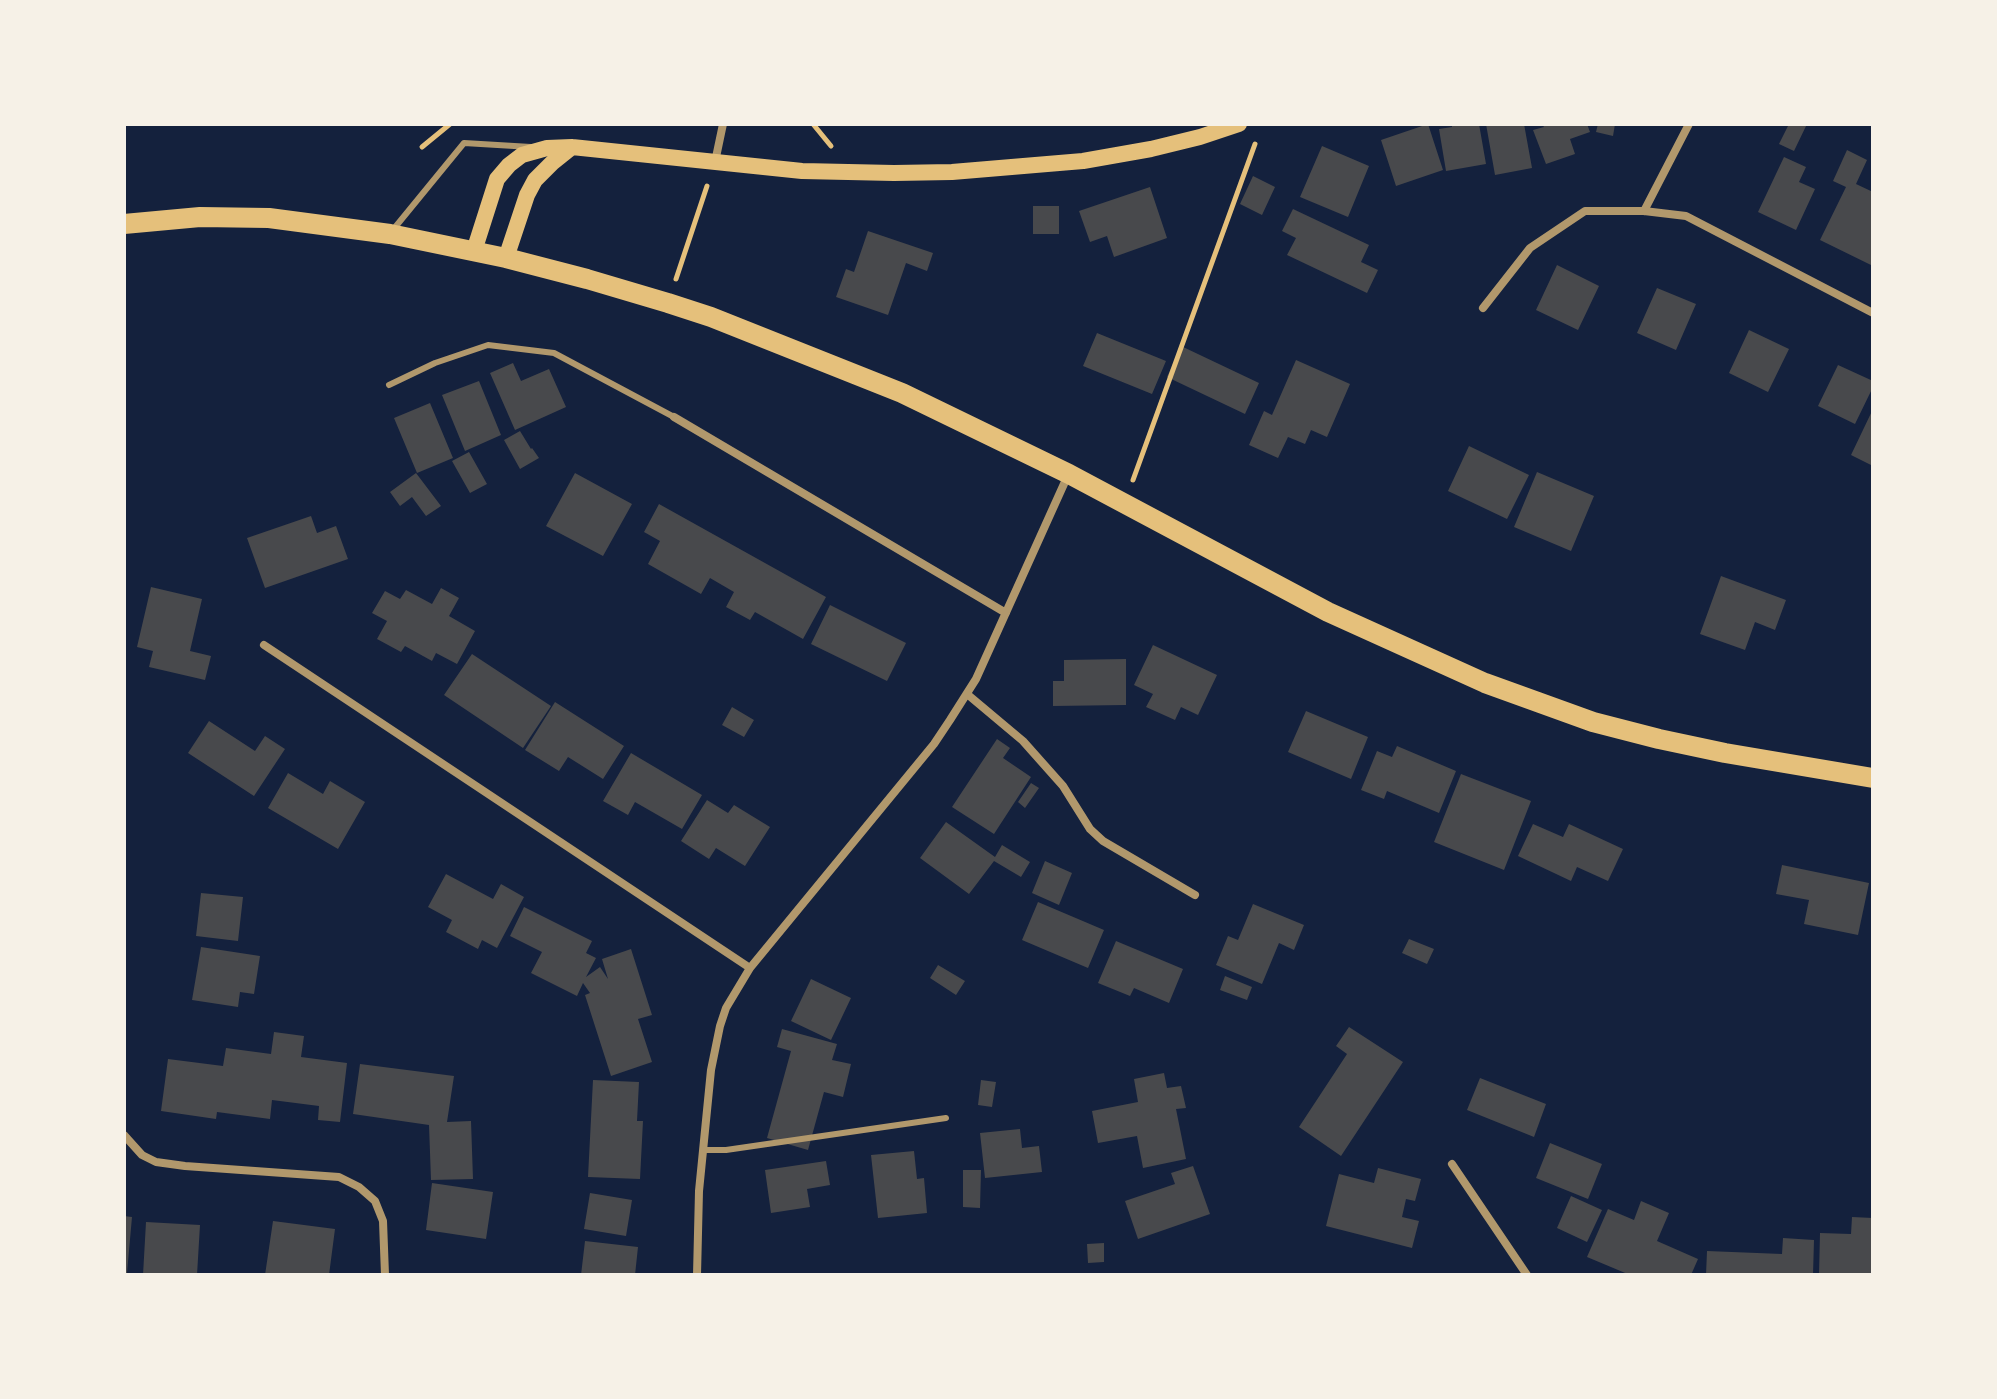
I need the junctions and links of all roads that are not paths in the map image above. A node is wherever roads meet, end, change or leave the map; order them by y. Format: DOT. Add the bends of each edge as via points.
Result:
graph roads {
  1 [pos="723,124"];
  2 [pos="1239,124"];
  3 [pos="1689,124"];
  4 [pos="572,147"];
  5 [pos="547,148"];
  6 [pos="715,163"];
  7 [pos="1644,211"];
  8 [pos="124,224"];
  9 [pos="390,234"];
  10 [pos="474,251"];
  11 [pos="506,258"];
  12 [pos="1483,308"];
  13 [pos="1873,313"];
  14 [pos="389,385"];
  15 [pos="674,417"];
  16 [pos="1069,474"];
  17 [pos="1006,613"];
  18 [pos="264,645"];
  19 [pos="967,694"];
  20 [pos="1873,778"];
  21 [pos="1195,895"];
  22 [pos="750,968"];
  23 [pos="946,1118"];
  24 [pos="124,1135"];
  25 [pos="703,1150"];
  26 [pos="1452,1164"];
  27 [pos="385,1275"];
  28 [pos="697,1275"];
  29 [pos="1527,1275"];
  1 -- 6 [label="street"];
  2 -- 6 [label="main road" via="1151,149 1028,167 894,173"];
  3 -- 7 [label="street"];
  4 -- 5 [label="main road"];
  4 -- 6 [label="main road"];
  4 -- 11 [label="main road" via="535,180"];
  5 -- 9 [label="lane" via="464,143"];
  5 -- 10 [label="main road" via="522,155 497,179"];
  7 -- 12 [label="street" via="1585,211 1530,248"];
  7 -- 13 [label="street" via="1686,216"];
  8 -- 9 [label="main road" via="269,218"];
  9 -- 10 [label="main road"];
  10 -- 11 [label="main road"];
  11 -- 16 [label="main road" via="668,303 800,350"];
  14 -- 15 [label="lane" via="488,345 554,353"];
  15 -- 17 [label="street"];
  16 -- 17 [label="street"];
  16 -- 20 [label="main road" via="1328,612 1485,683 1593,722 1659,739"];
  17 -- 19 [label="street"];
  18 -- 22 [label="street"];
  19 -- 21 [label="street" via="1023,741 1103,841"];
  19 -- 22 [label="street" via="934,744"];
  22 -- 25 [label="street" via="720,1026"];
  23 -- 25 [label="lane"];
  24 -- 27 [label="street" via="156,1162 339,1177 359,1187 375,1201 383,1221"];
  25 -- 28 [label="street"];
  26 -- 29 [label="street"];
}
